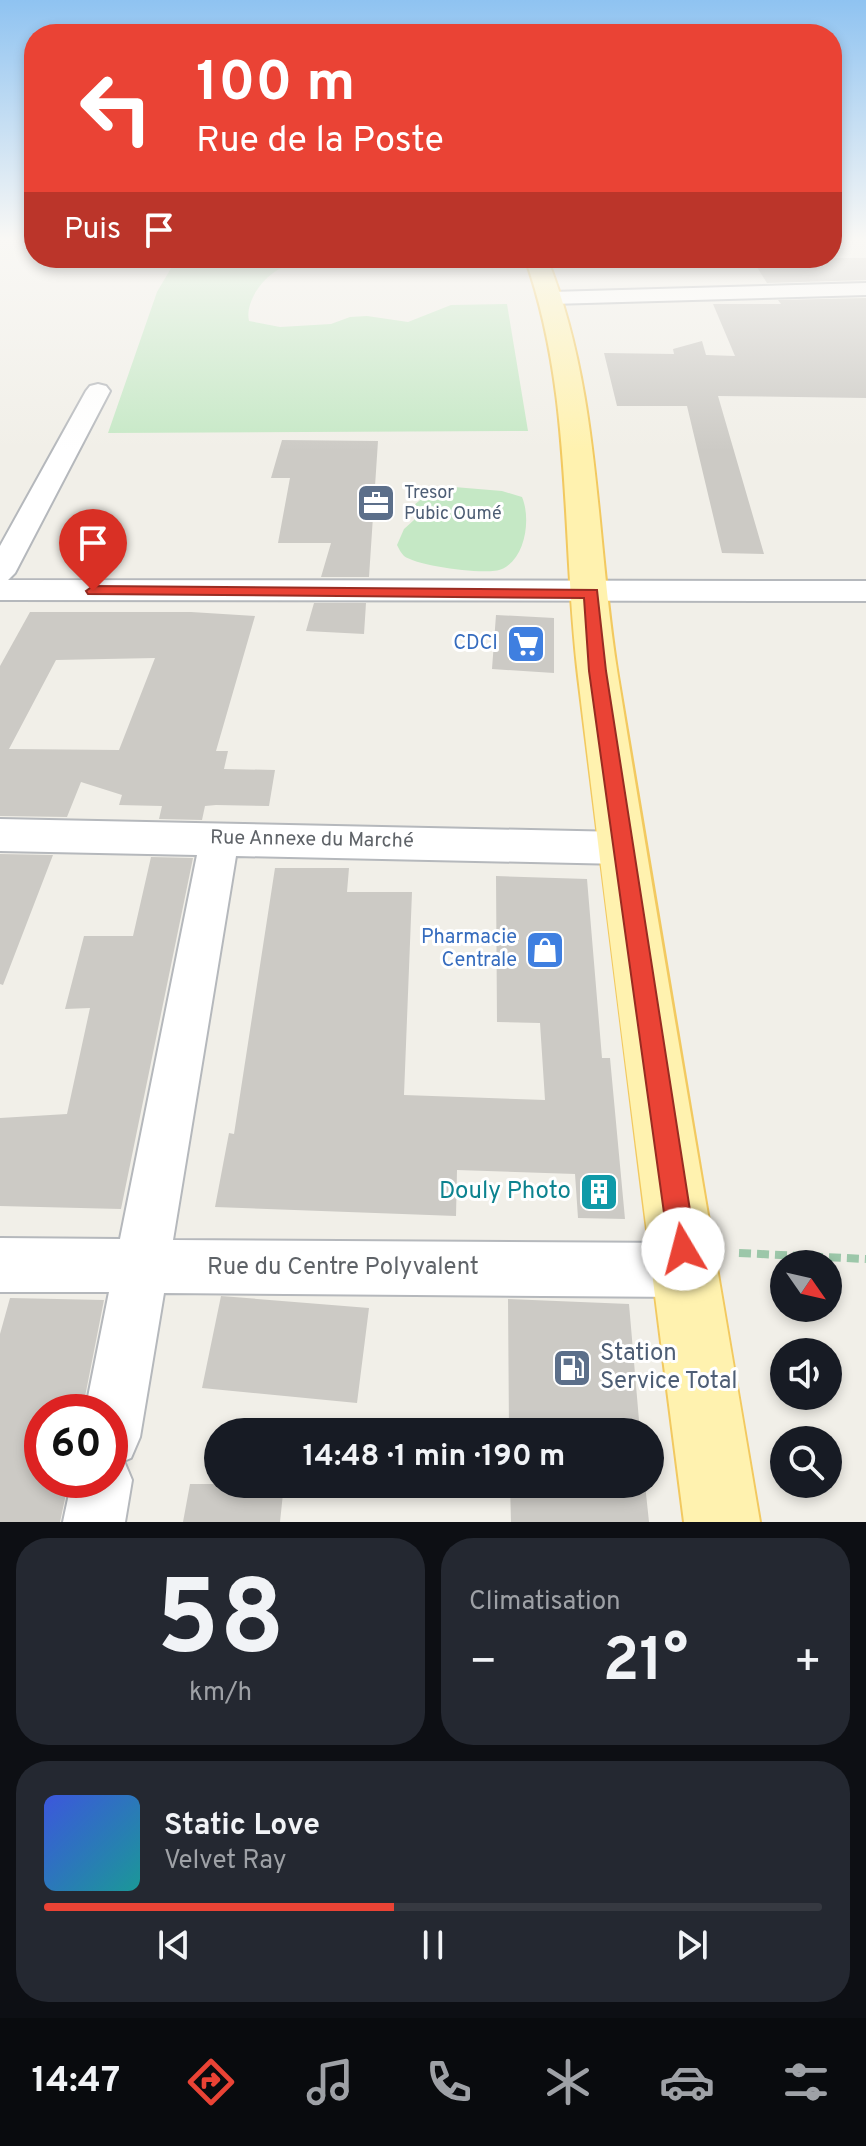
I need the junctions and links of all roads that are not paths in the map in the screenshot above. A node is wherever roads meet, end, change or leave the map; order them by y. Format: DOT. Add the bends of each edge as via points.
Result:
graph roads {
  1 [pos="552,308"];
  2 [pos="98,391"];
  3 [pos="0,573"];
  4 [pos="0,590"];
  5 [pos="866,591"];
  6 [pos="592,593"];
  7 [pos="0,835"];
  8 [pos="220,838"];
  9 [pos="623,848"];
  10 [pos="0,1265"];
  11 [pos="141,1268"];
  12 [pos="686,1270"];
  13 [pos="118,1394"];
  14 [pos="99,1498"];
  15 [pos="94,1522"];
  16 [pos="722,1522"];
  1 -- 6 [label="main road" via="565,353 578,438"];
  2 -- 3 [label="street"];
  4 -- 6 [label="street"];
  5 -- 6 [label="street"];
  6 -- 9 [label="main road" via="597,671"];
  7 -- 8 [label="street, Rue Annexe du Marché"];
  8 -- 9 [label="street, Rue Annexe du Marché"];
  8 -- 11 [label="street"];
  9 -- 12 [label="main road"];
  10 -- 11 [label="street, Rue du Centre Polyvalent"];
  11 -- 12 [label="street, Rue du Centre Polyvalent"];
  11 -- 13 [label="street"];
  12 -- 16 [label="main road"];
  14 -- 15 [label="street"];
}
